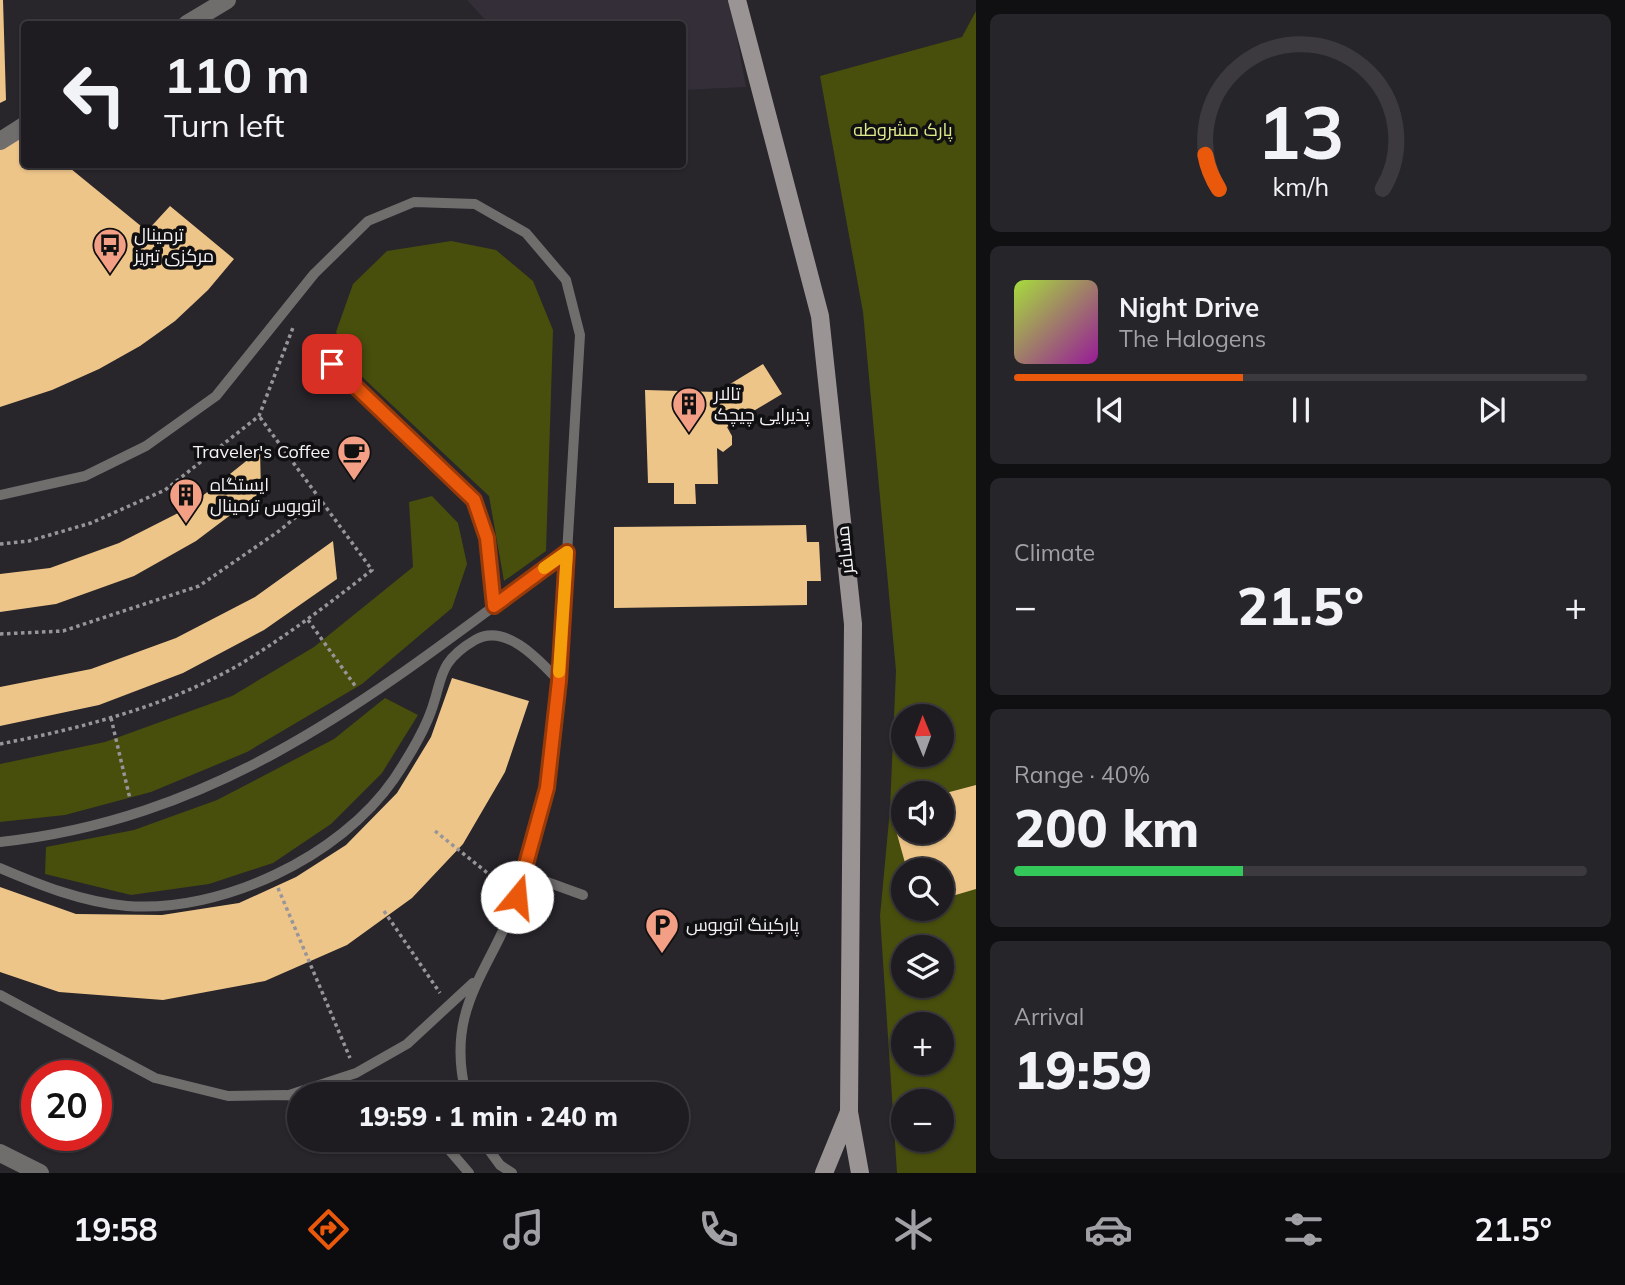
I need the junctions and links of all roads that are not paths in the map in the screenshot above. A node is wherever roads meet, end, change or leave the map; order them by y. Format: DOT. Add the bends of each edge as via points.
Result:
graph roads {
  1 [pos="227,0"];
  2 [pos="737,0"];
  3 [pos="192,21"];
  4 [pos="21,127"];
  5 [pos="0,141"];
  6 [pos="332,364"];
  7 [pos="0,495"];
  8 [pos="567,552"];
  9 [pos="494,606"];
  10 [pos="559,681"];
  11 [pos="0,842"];
  12 [pos="0,868"];
  13 [pos="525,874"];
  14 [pos="583,895"];
  15 [pos="475,981"];
  16 [pos="0,995"];
  17 [pos="464,1082"];
  18 [pos="286,1096"];
  19 [pos="849,1112"];
  20 [pos="451,1152"];
  21 [pos="490,1152"];
  22 [pos="0,1153"];
  23 [pos="40,1173"];
  24 [pos="469,1173"];
  25 [pos="512,1173"];
  26 [pos="824,1173"];
  27 [pos="860,1173"];
  1 -- 3 [label="street"];
  2 -- 19 [label="main road, مسافر" via="820,316 853,624"];
  4 -- 5 [label="street"];
  6 -- 9 [label="lane" via="474,500 487,538"];
  7 -- 8 [label="lane" via="85,476 146,446 216,396 314,274 368,221 414,202 475,204 526,233 566,280 569,291 580,335"];
  8 -- 9 [label="lane"];
  8 -- 10 [label="lane"];
  9 -- 11 [label="lane" via="365,700 284,751 212,786 133,815 44,837"];
  10 -- 12 [label="lane" via="530,652 503,637 477,638 443,665 428,719 394,780 343,834 273,878 196,901 127,906 57,892"];
  10 -- 13 [label="lane" via="547,788"];
  13 -- 14 [label="lane"];
  13 -- 15 [label="lane" via="498,943"];
  15 -- 17 [label="lane" via="461,1030"];
  15 -- 18 [label="lane" via="407,1044 356,1073"];
  16 -- 18 [label="lane" via="155,1078 228,1096"];
  19 -- 26 [label="main road"];
  19 -- 27 [label="main road"];
  20 -- 24 [label="lane"];
  21 -- 25 [label="lane"];
  22 -- 23 [label="street"];
}
